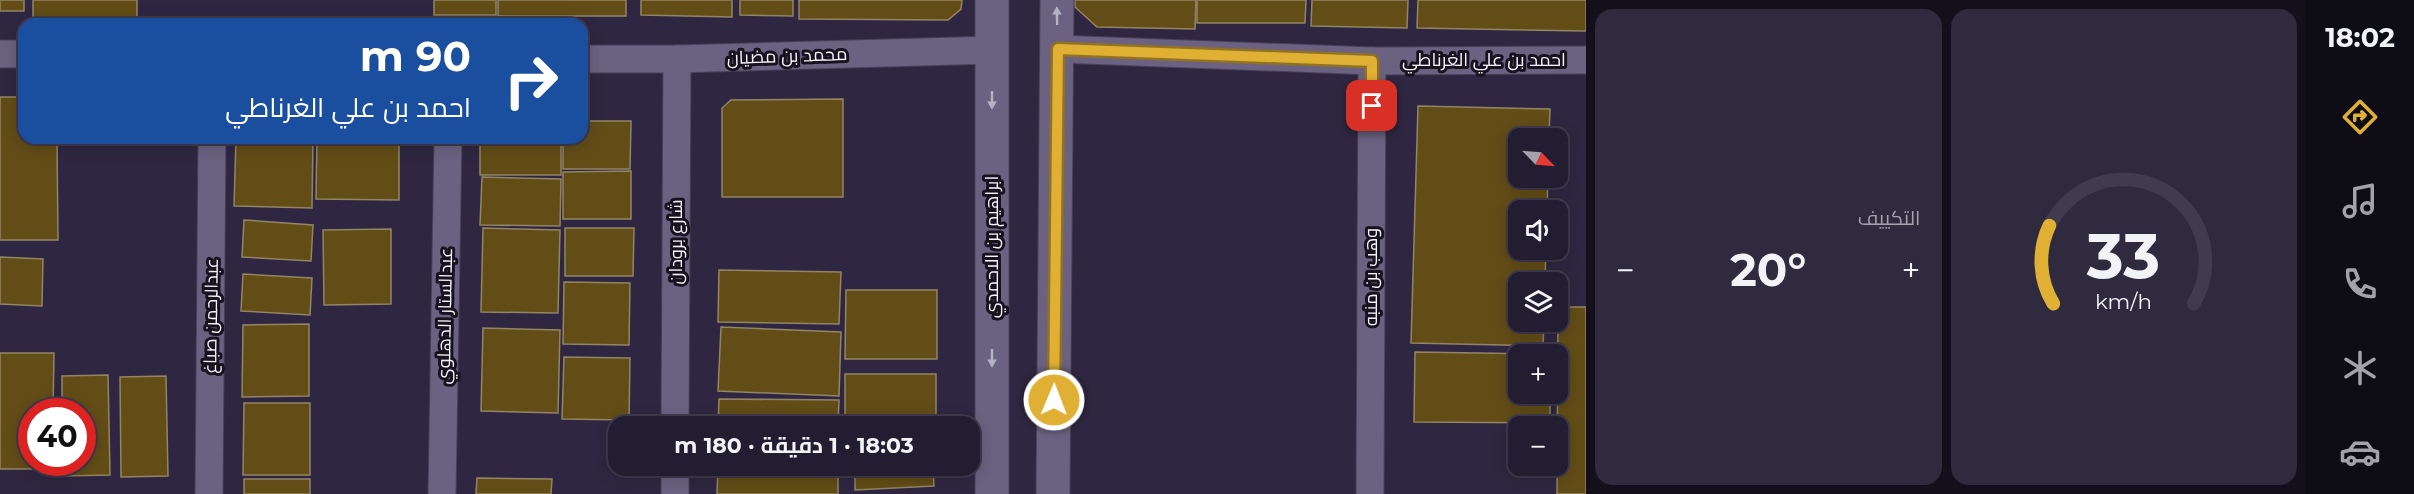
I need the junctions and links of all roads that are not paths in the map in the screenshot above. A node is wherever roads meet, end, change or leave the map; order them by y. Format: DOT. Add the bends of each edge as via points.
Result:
graph roads {
  1 [pos="992,0"];
  2 [pos="1057,0"];
  3 [pos="1058,49"];
  4 [pos="992,50"];
  5 [pos="0,54"];
  6 [pos="18,54"];
  7 [pos="588,59"];
  8 [pos="677,59"];
  9 [pos="1586,60"];
  10 [pos="1372,61"];
  11 [pos="212,144"];
  12 [pos="448,144"];
  13 [pos="675,416"];
  14 [pos="675,476"];
  15 [pos="209,494"];
  16 [pos="442,494"];
  17 [pos="675,494"];
  18 [pos="992,494"];
  19 [pos="1053,494"];
  20 [pos="1370,494"];
  1 -- 4 [label="street, ابراهيم بن الاحمدي"];
  3 -- 2 [label="street, one-way"];
  3 -- 10 [label="street, احمد بن علي الغرناطي"];
  3 -- 19 [label="street"];
  4 -- 8 [label="street, محمد بن مضيان"];
  4 -- 18 [label="street, ابراهيم بن الاحمدي, one-way"];
  5 -- 6 [label="street"];
  7 -- 8 [label="street, محمد بن مضيان"];
  8 -- 13 [label="street, شارع برودان"];
  9 -- 10 [label="street, احمد بن علي الغرناطي"];
  10 -- 20 [label="street, وهب بن منبه"];
  11 -- 15 [label="street, عبدالرحمن صباغ"];
  12 -- 16 [label="street, عبدالستار الدهلوي"];
  14 -- 17 [label="street"];
}
